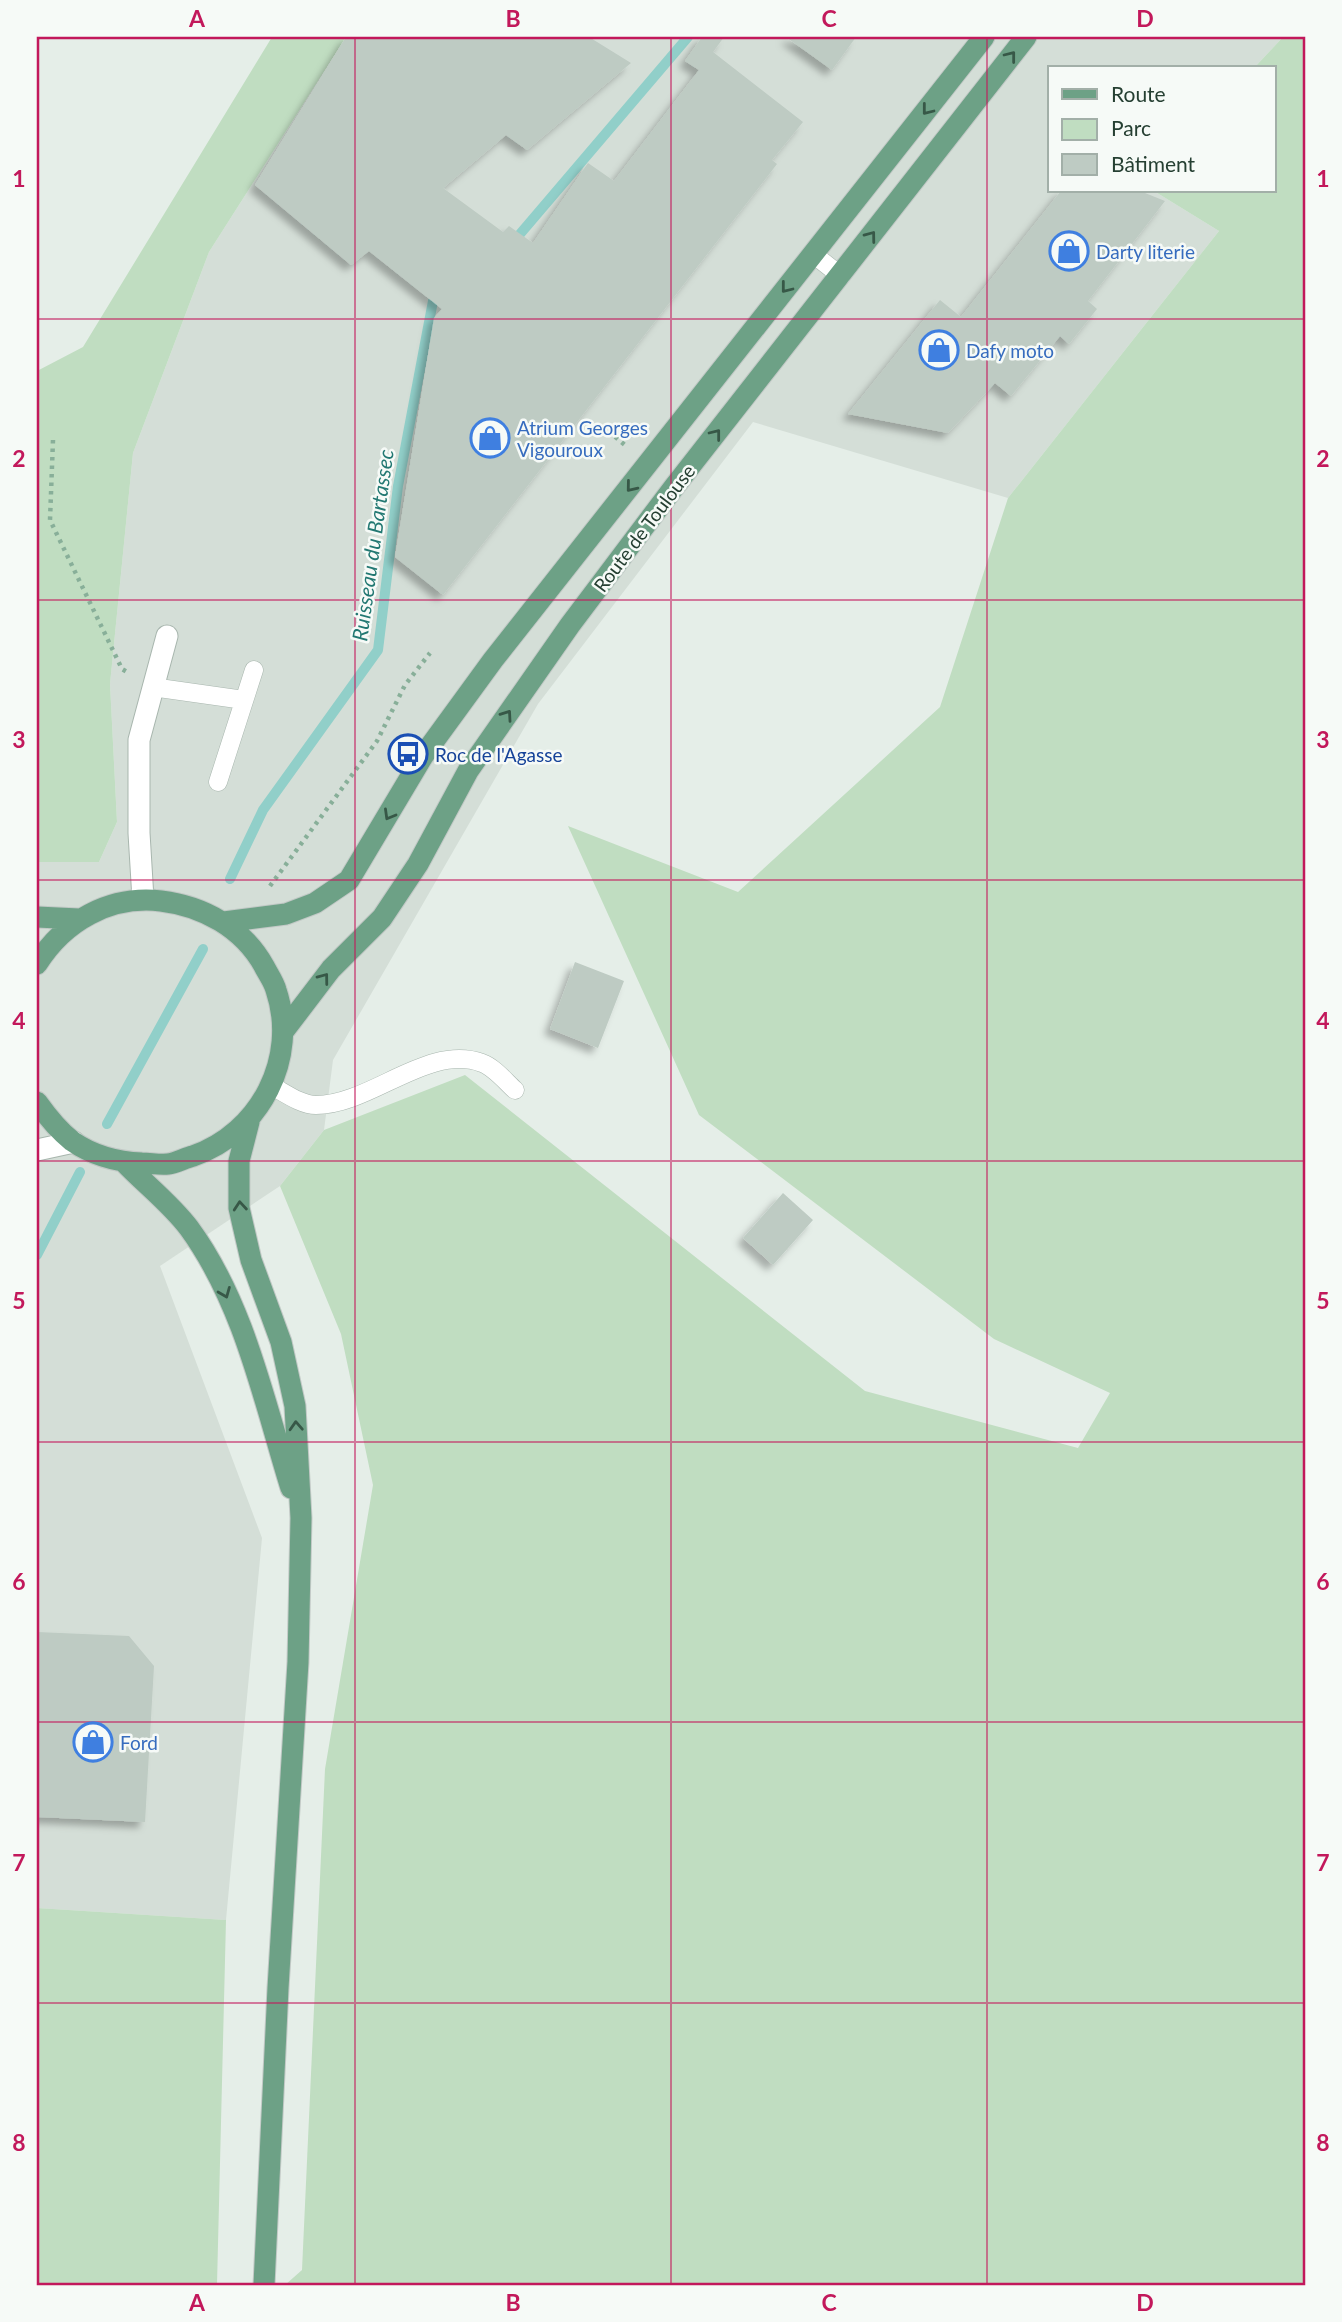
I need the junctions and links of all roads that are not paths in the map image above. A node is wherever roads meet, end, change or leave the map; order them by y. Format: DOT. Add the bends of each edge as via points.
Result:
graph roads {
  1 [pos="984,37"];
  2 [pos="1026,37"];
  3 [pos="813,254"];
  4 [pos="841,276"];
  5 [pos="167,636"];
  6 [pos="254,670"];
  7 [pos="152,687"];
  8 [pos="244,701"];
  9 [pos="218,782"];
  10 [pos="144,899"];
  11 [pos="37,917"];
  12 [pos="79,919"];
  13 [pos="234,921"];
  14 [pos="37,964"];
  15 [pos="283,1032"];
  16 [pos="272,1086"];
  17 [pos="515,1090"];
  18 [pos="37,1102"];
  19 [pos="249,1122"];
  20 [pos="74,1142"];
  21 [pos="37,1150"];
  22 [pos="125,1163"];
  23 [pos="301,1518"];
  24 [pos="264,2285"];
  1 -- 3 [label="main road, Route de Toulouse, one-way"];
  4 -- 2 [label="main road, Route de Toulouse, one-way"];
  3 -- 4 [label="lane"];
  3 -- 13 [label="main road, Route de Toulouse, one-way" via="480,677 423,756 349,880 315,903 286,914"];
  15 -- 4 [label="main road, Route de Toulouse, one-way" via="331,969 382,918 418,864 468,771 570,625"];
  5 -- 7 [label="street"];
  6 -- 8 [label="lane"];
  7 -- 8 [label="lane"];
  7 -- 10 [label="street" via="139,740"];
  8 -- 9 [label="lane"];
  10 -- 12 [label="main road" via="110,905"];
  10 -- 13 [label="main road" via="186,904"];
  11 -- 12 [label="main road"];
  12 -- 14 [label="main road" via="49,945"];
  13 -- 15 [label="main road" via="276,990"];
  15 -- 16 [label="main road"];
  16 -- 17 [label="lane" via="315,1105 352,1099 437,1061 468,1060 484,1063"];
  16 -- 19 [label="main road"];
  18 -- 20 [label="main road"];
  19 -- 22 [label="main road" via="213,1149 170,1164"];
  23 -- 19 [label="main road, one-way" via="295,1406 281,1342 251,1260 239,1208 239,1161"];
  20 -- 21 [label="street"];
  20 -- 22 [label="main road"];
  22 -- 23 [label="main road, one-way" via="188,1226 216,1271 244,1339"];
  23 -- 24 [label="main road" via="298,1662"];
}
